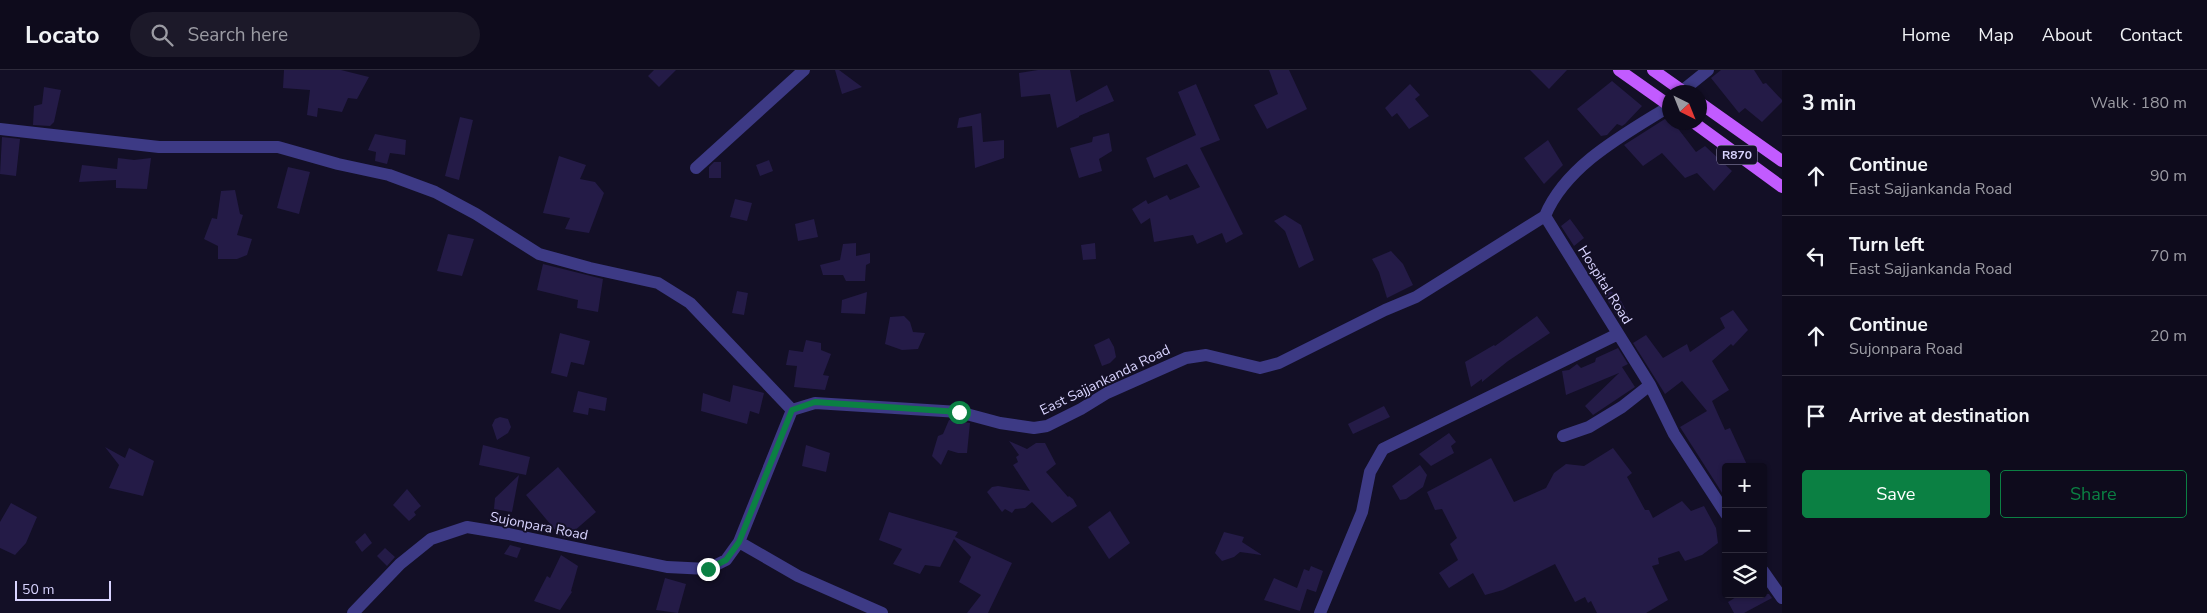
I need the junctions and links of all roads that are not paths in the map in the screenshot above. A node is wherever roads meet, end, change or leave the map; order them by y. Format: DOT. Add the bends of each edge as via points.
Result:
graph roads {
  1 [pos="804,70"];
  2 [pos="1620,70"];
  3 [pos="1653,70"];
  4 [pos="1708,70"];
  5 [pos="1673,85"];
  6 [pos="1691,85"];
  7 [pos="1662,100"];
  8 [pos="1707,109"];
  9 [pos="1662,111"];
  10 [pos="0,129"];
  11 [pos="1704,130"];
  12 [pos="1782,161"];
  13 [pos="696,168"];
  14 [pos="1782,187"];
  15 [pos="1545,216"];
  16 [pos="1618,334"];
  17 [pos="1650,385"];
  18 [pos="792,410"];
  19 [pos="1563,436"];
  20 [pos="1722,508"];
  21 [pos="739,542"];
  22 [pos="1767,576"];
  23 [pos="1782,598"];
  24 [pos="353,613"];
  25 [pos="882,613"];
  26 [pos="1320,613"];
  1 -- 13 [label="street"];
  2 -- 7 [label="main road"];
  3 -- 5 [label="main road"];
  4 -- 6 [label="street"];
  8 -- 12 [label="main road, R870"];
  9 -- 15 [label="street" via="1605,148 1578,171"];
  10 -- 18 [label="street" via="159,147 278,146 389,175 435,192 539,254 658,283 676,292"];
  11 -- 14 [label="main road, R870"];
  15 -- 16 [label="street, Hospital Road"];
  15 -- 18 [label="street, East Sajjankanda Road" via="1416,297 1279,363 1260,368 1206,355 1186,358 1107,393 1047,426 1034,428 1000,423 959,412 815,402"];
  16 -- 17 [label="street, Hospital Road"];
  16 -- 26 [label="street" via="1383,450 1370,472 1362,512"];
  17 -- 19 [label="street" via="1589,427"];
  17 -- 20 [label="street, Hospital Road" via="1674,434"];
  18 -- 21 [label="street"];
  21 -- 24 [label="street, Sujonpara Road" via="726,560 708,569 667,567 466,527 431,539 400,564"];
  21 -- 25 [label="street" via="798,576"];
  22 -- 23 [label="street"];
}
